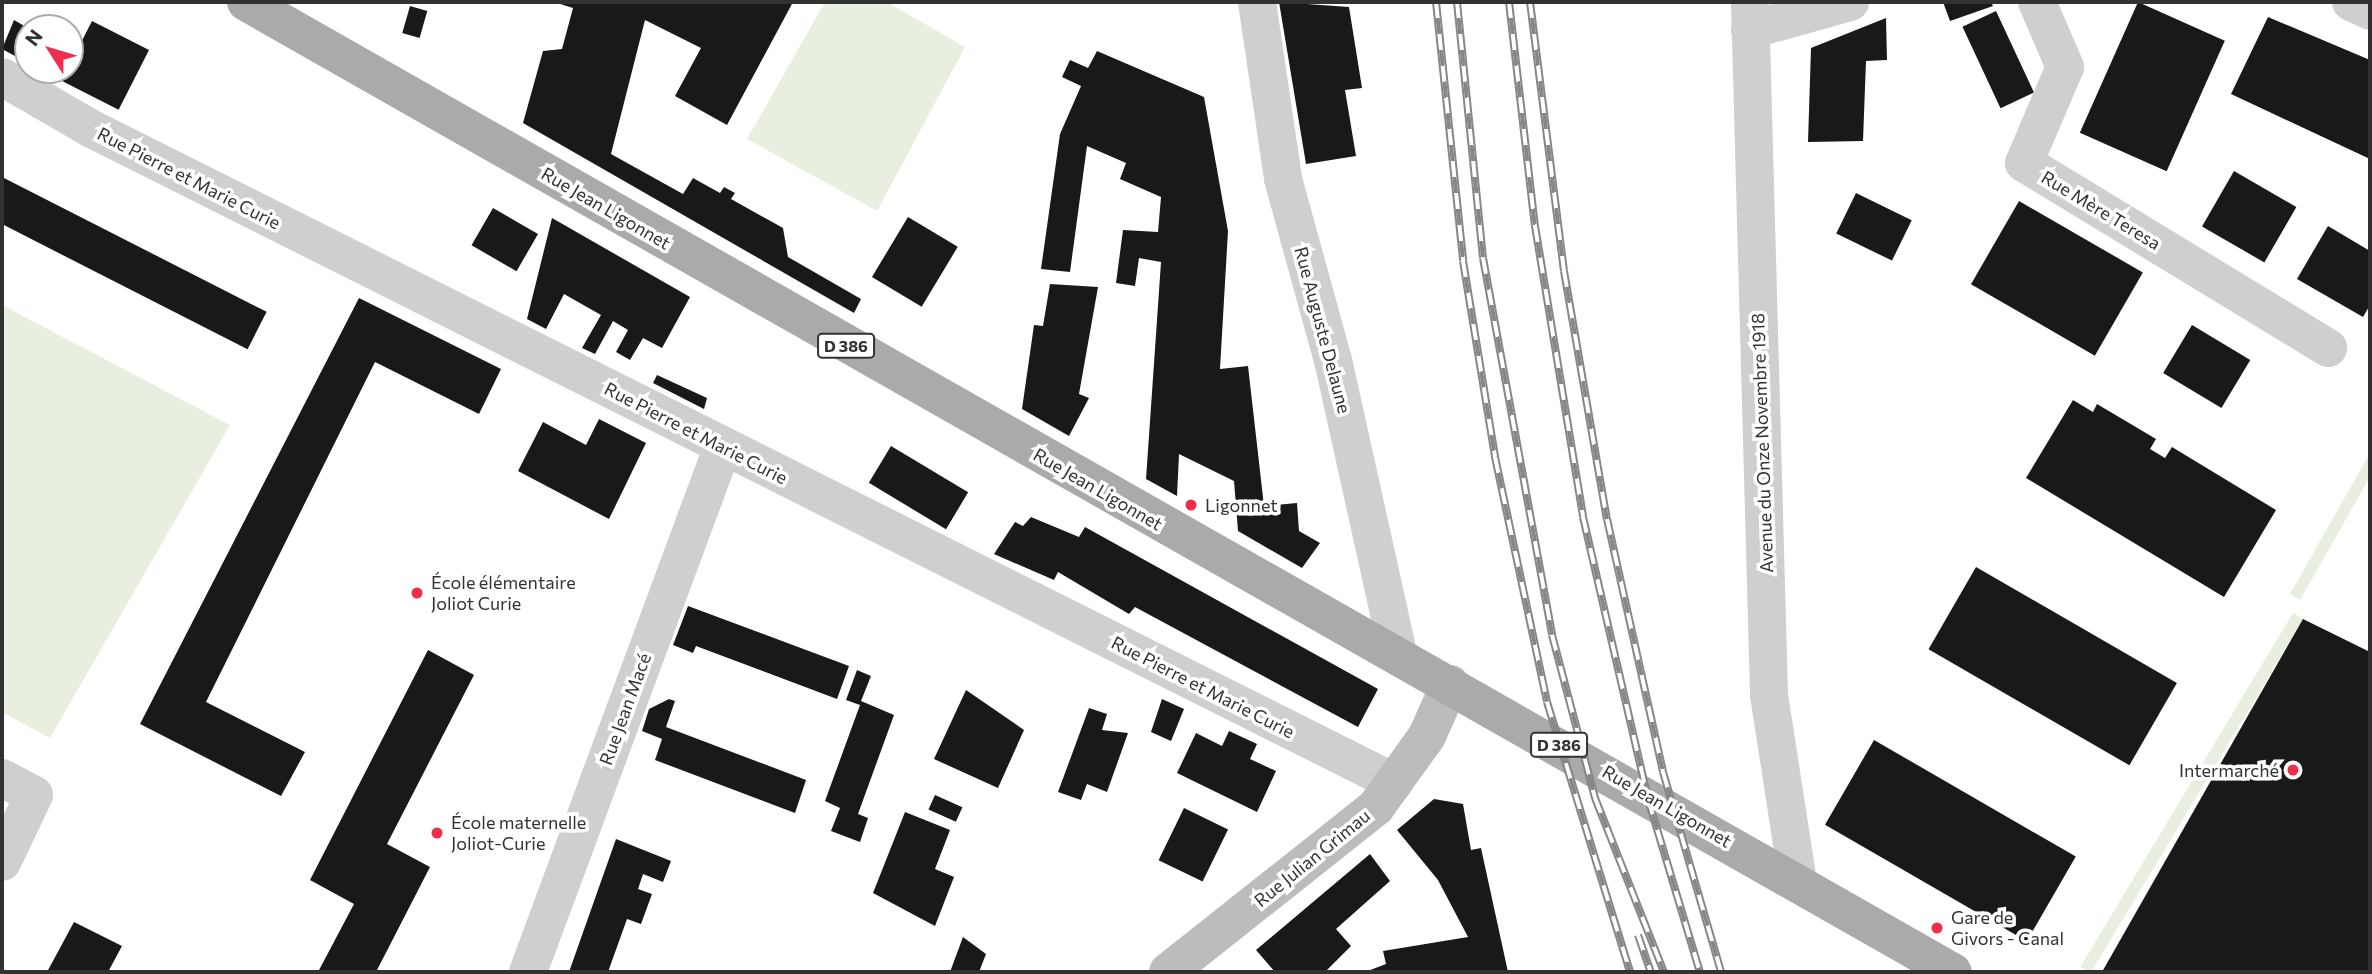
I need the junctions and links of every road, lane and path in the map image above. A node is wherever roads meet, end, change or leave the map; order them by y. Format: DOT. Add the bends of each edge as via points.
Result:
graph roads {
  1 [pos="246,2"];
  2 [pos="1257,2"];
  3 [pos="1850,2"];
  4 [pos="2038,2"];
  5 [pos="2351,2"];
  6 [pos="2370,11"];
  7 [pos="1750,16"];
  8 [pos="2,76"];
  9 [pos="2328,348"];
  10 [pos="723,446"];
  11 [pos="1399,657"];
  12 [pos="1450,684"];
  13 [pos="2,778"];
  14 [pos="1394,782"];
  15 [pos="2,862"];
  16 [pos="1798,882"];
  17 [pos="528,972"];
  18 [pos="1168,972"];
  19 [pos="1953,972"];
  1 -- 11 [label="main road, Rue Jean Ligonnet / D 386"];
  2 -- 11 [label="street, Rue Auguste Delaune" via="1283,179 1334,360"];
  3 -- 7 [label="street"];
  4 -- 9 [label="street, Rue Mère Teresa" via="2065,67 2024,163"];
  5 -- 6 [label="street"];
  7 -- 16 [label="street, Avenue du Onze Novembre 1918" via="1769,695"];
  8 -- 10 [label="street, Rue Pierre et Marie Curie" via="90,128"];
  10 -- 14 [label="street, Rue Pierre et Marie Curie"];
  10 -- 17 [label="street, Rue Jean Macé"];
  11 -- 12 [label="main road, Rue Jean Ligonnet / D 386"];
  12 -- 14 [label="street, Rue Julian Grimau" via="1427,736"];
  12 -- 16 [label="main road, Rue Jean Ligonnet / D 386"];
  13 -- 15 [label="street" via="34,795"];
  14 -- 18 [label="street, Rue Julian Grimau" via="1376,807"];
  16 -- 19 [label="main road, Rue Jean Ligonnet / D 386"];
}
